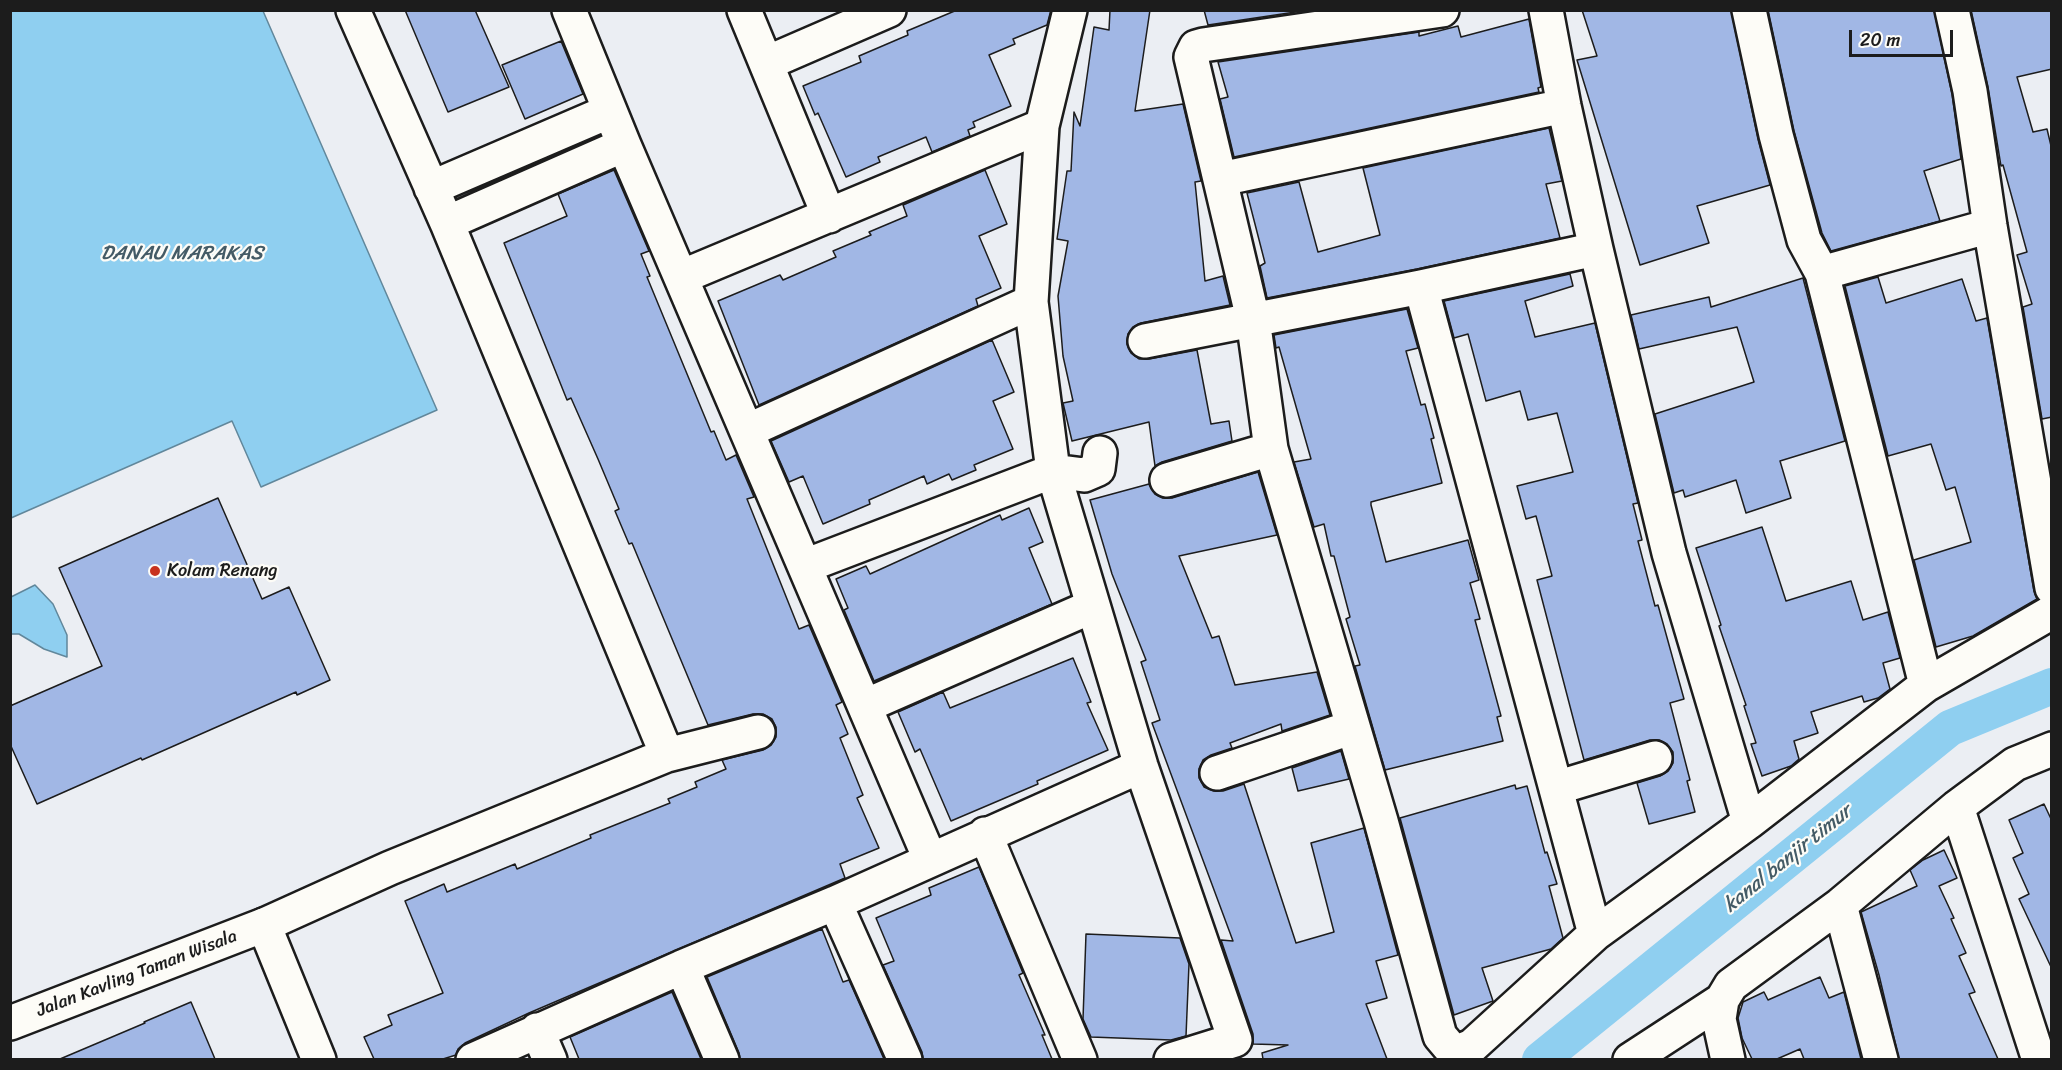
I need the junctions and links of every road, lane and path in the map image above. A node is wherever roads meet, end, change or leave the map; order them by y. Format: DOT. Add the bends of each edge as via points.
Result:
graph roads {
  1 [pos="352,10"];
  2 [pos="569,10"];
  3 [pos="744,10"];
  4 [pos="889,10"];
  5 [pos="1070,10"];
  6 [pos="1442,10"];
  7 [pos="1546,10"];
  8 [pos="1749,10"];
  9 [pos="1952,10"];
  10 [pos="767,63"];
  11 [pos="1564,106"];
  12 [pos="610,111"];
  13 [pos="1042,126"];
  14 [pos="624,145"];
  15 [pos="1221,179"];
  16 [pos="431,188"];
  17 [pos="829,216"];
  18 [pos="447,223"];
  19 [pos="1990,226"];
  20 [pos="1596,249"];
  21 [pos="1822,273"];
  22 [pos="681,277"];
  23 [pos="1421,286"];
  24 [pos="1030,302"];
  25 [pos="1253,320"];
  26 [pos="1145,341"];
  27 [pos="747,431"];
  28 [pos="1272,449"];
  29 [pos="1100,453"];
  30 [pos="1053,471"];
  31 [pos="1167,480"];
  32 [pos="805,566"];
  33 [pos="2052,588"];
  34 [pos="1093,606"];
  35 [pos="2052,612"];
  36 [pos="1926,685"];
  37 [pos="865,706"];
  38 [pos="1353,727"];
  39 [pos="758,732"];
  40 [pos="2052,748"];
  41 [pos="667,754"];
  42 [pos="1655,758"];
  43 [pos="1141,766"];
  44 [pos="1217,773"];
  45 [pos="1556,789"];
  46 [pos="1957,807"];
  47 [pos="1749,822"];
  48 [pos="985,834"];
  49 [pos="930,859"];
  50 [pos="836,903"];
  51 [pos="1840,905"];
  52 [pos="264,925"];
  53 [pos="1595,934"];
  54 [pos="682,967"];
  55 [pos="1722,1000"];
  56 [pos="10,1023"];
  57 [pos="537,1030"];
  58 [pos="319,1059"];
  59 [pos="473,1059"];
  60 [pos="550,1059"];
  61 [pos="722,1059"];
  62 [pos="905,1059"];
  63 [pos="1080,1059"];
  64 [pos="1171,1059"];
  65 [pos="1630,1059"];
  66 [pos="1728,1059"];
  67 [pos="1881,1059"];
  68 [pos="2039,1059"];
  1 -- 16 [label="street"];
  2 -- 12 [label="street"];
  3 -- 10 [label="street"];
  4 -- 10 [label="street"];
  5 -- 13 [label="street"];
  6 -- 15 [label="street" via="1196,47 1191,57"];
  7 -- 11 [label="street"];
  8 -- 21 [label="street" via="1803,240"];
  9 -- 19 [label="street" via="1970,91"];
  10 -- 17 [label="street"];
  11 -- 15 [label="street"];
  11 -- 20 [label="street"];
  12 -- 14 [label="street"];
  12 -- 16 [label="street"];
  13 -- 17 [label="street"];
  13 -- 24 [label="street"];
  14 -- 18 [label="street"];
  14 -- 22 [label="street"];
  15 -- 25 [label="street"];
  16 -- 18 [label="street"];
  17 -- 22 [label="street"];
  18 -- 41 [label="street"];
  19 -- 21 [label="street"];
  19 -- 33 [label="street"];
  20 -- 23 [label="street"];
  20 -- 47 [label="street" via="1669,553"];
  21 -- 36 [label="street"];
  22 -- 27 [label="street"];
  23 -- 25 [label="street"];
  23 -- 45 [label="street"];
  24 -- 27 [label="street"];
  24 -- 30 [label="street"];
  25 -- 26 [label="street"];
  25 -- 28 [label="street"];
  27 -- 32 [label="street"];
  28 -- 31 [label="street"];
  28 -- 38 [label="street"];
  29 -- 30 [label="street" via="1098,469 1084,475"];
  30 -- 32 [label="street"];
  30 -- 34 [label="street"];
  32 -- 37 [label="street"];
  34 -- 37 [label="street"];
  34 -- 43 [label="street"];
  35 -- 36 [label="street"];
  36 -- 47 [label="street"];
  37 -- 49 [label="street"];
  38 -- 44 [label="street"];
  38 -- 53 [label="street" via="1440,1036 1451,1049 1472,1046"];
  39 -- 41 [label="street, Jalan Kavling Taman Wisala"];
  40 -- 46 [label="street" via="2014,764"];
  41 -- 52 [label="street, Jalan Kavling Taman Wisala" via="390,868"];
  42 -- 45 [label="street"];
  43 -- 48 [label="street"];
  43 -- 64 [label="street" via="1235,1040"];
  45 -- 53 [label="street"];
  46 -- 51 [label="street"];
  46 -- 68 [label="street"];
  47 -- 53 [label="street"];
  48 -- 49 [label="street"];
  48 -- 63 [label="street"];
  49 -- 50 [label="street"];
  50 -- 54 [label="street"];
  50 -- 62 [label="street"];
  51 -- 55 [label="street" via="1731,985"];
  51 -- 67 [label="street"];
  52 -- 56 [label="street, Jalan Kavling Taman Wisala"];
  52 -- 58 [label="street"];
  54 -- 57 [label="street"];
  54 -- 61 [label="street"];
  55 -- 65 [label="street"];
  55 -- 66 [label="street" via="1719,1019"];
  57 -- 59 [label="street"];
  57 -- 60 [label="street"];
}
